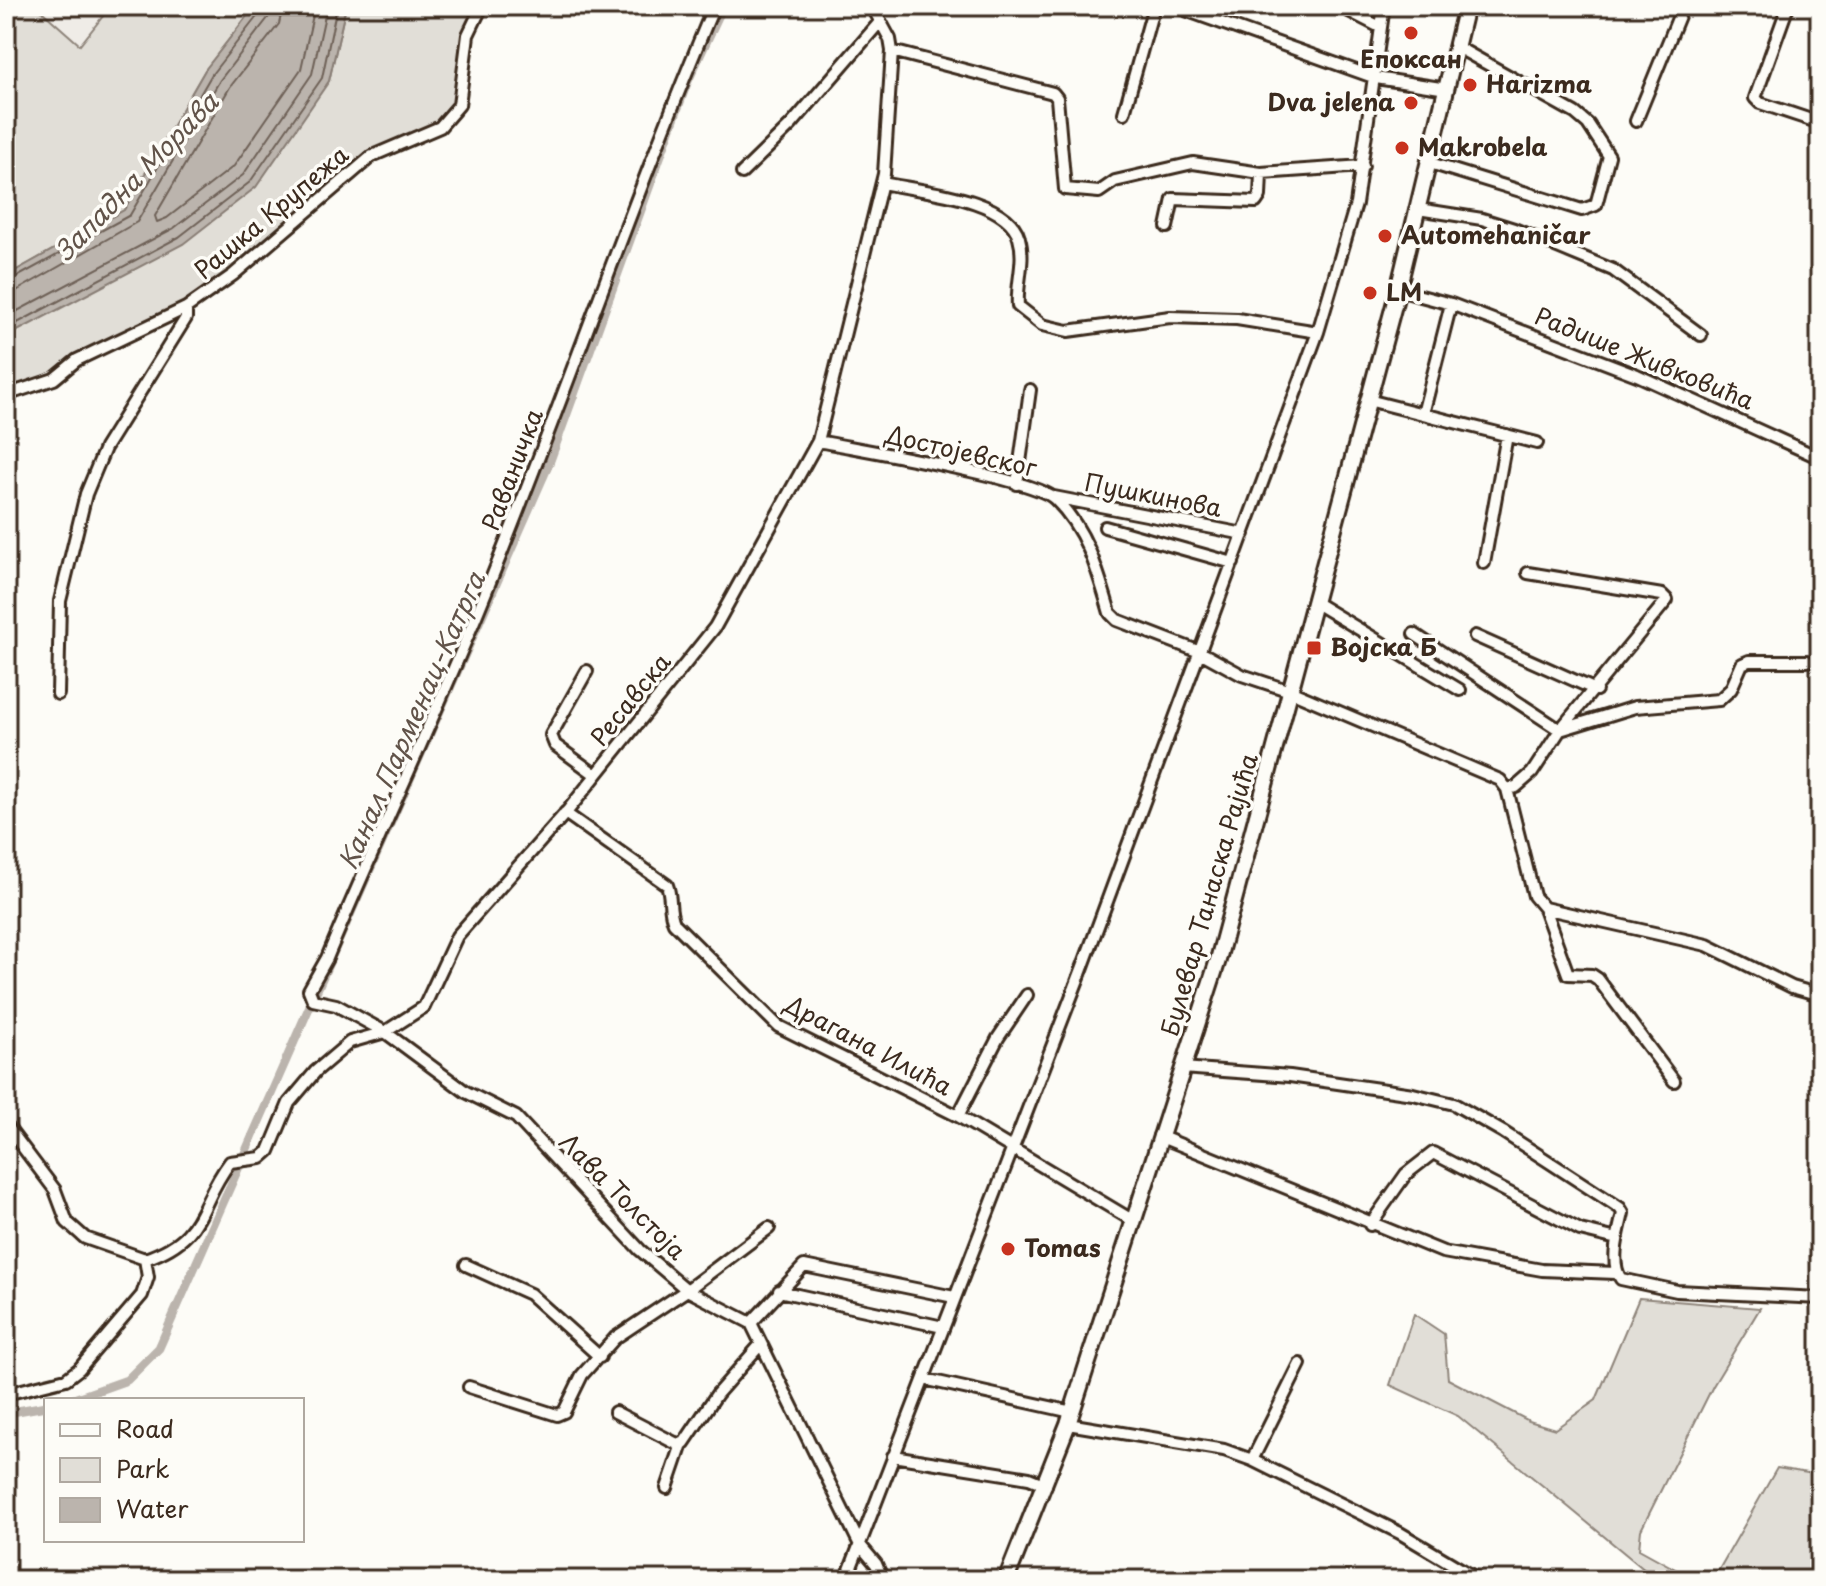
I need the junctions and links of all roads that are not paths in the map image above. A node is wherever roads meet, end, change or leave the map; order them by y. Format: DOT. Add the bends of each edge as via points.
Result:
graph roads {
  1 [pos="482,6"];
  2 [pos="714,6"];
  3 [pos="872,6"];
  4 [pos="1154,6"];
  5 [pos="1174,6"];
  6 [pos="1339,6"];
  7 [pos="1384,6"];
  8 [pos="1466,6"];
  9 [pos="1683,6"];
  10 [pos="1788,6"];
  11 [pos="879,23"];
  12 [pos="1380,27"];
  13 [pos="1457,47"];
  14 [pos="892,51"];
  15 [pos="1376,78"];
  16 [pos="1447,89"];
  17 [pos="1124,113"];
  18 [pos="1636,121"];
  19 [pos="1820,123"];
  20 [pos="1430,163"];
  21 [pos="1363,166"];
  22 [pos="742,173"];
  23 [pos="1261,173"];
  24 [pos="882,183"];
  25 [pos="1418,209"];
  26 [pos="1167,227"];
  27 [pos="1398,290"];
  28 [pos="1451,304"];
  29 [pos="186,308"];
  30 [pos="1318,332"];
  31 [pos="1701,335"];
  32 [pos="1030,390"];
  33 [pos="6,395"];
  34 [pos="1368,400"];
  35 [pos="1423,414"];
  36 [pos="1507,435"];
  37 [pos="818,441"];
  38 [pos="1537,443"];
  39 [pos="1820,458"];
  40 [pos="1017,484"];
  41 [pos="1054,497"];
  42 [pos="1105,527"];
  43 [pos="1244,534"];
  44 [pos="1233,563"];
  45 [pos="1484,563"];
  46 [pos="1528,573"];
  47 [pos="1314,602"];
  48 [pos="1414,634"];
  49 [pos="1475,636"];
  50 [pos="1200,652"];
  51 [pos="1807,661"];
  52 [pos="587,671"];
  53 [pos="1460,690"];
  54 [pos="1596,690"];
  55 [pos="1290,691"];
  56 [pos="58,694"];
  57 [pos="1560,730"];
  58 [pos="596,775"];
  59 [pos="1507,789"];
  60 [pos="565,813"];
  61 [pos="1544,908"];
  62 [pos="1027,995"];
  63 [pos="1820,995"];
  64 [pos="385,1032"];
  65 [pos="1182,1068"];
  66 [pos="1674,1081"];
  67 [pos="958,1116"];
  68 [pos="6,1125"];
  69 [pos="1159,1136"];
  70 [pos="1012,1147"];
  71 [pos="1132,1220"];
  72 [pos="1370,1225"];
  73 [pos="769,1228"];
  74 [pos="1617,1239"];
  75 [pos="145,1259"];
  76 [pos="466,1265"];
  77 [pos="1616,1273"];
  78 [pos="687,1290"];
  79 [pos="779,1291"];
  80 [pos="954,1297"];
  81 [pos="1820,1298"];
  82 [pos="751,1323"];
  83 [pos="943,1327"];
  84 [pos="761,1344"];
  85 [pos="600,1357"];
  86 [pos="1300,1364"];
  87 [pos="924,1379"];
  88 [pos="469,1387"];
  89 [pos="6,1394"];
  90 [pos="615,1412"];
  91 [pos="1070,1418"];
  92 [pos="682,1444"];
  93 [pos="893,1456"];
  94 [pos="1252,1460"];
  95 [pos="1046,1485"];
  96 [pos="667,1488"];
  97 [pos="860,1545"];
  98 [pos="846,1580"];
  99 [pos="883,1580"];
  100 [pos="1006,1580"];
  101 [pos="1479,1580"];
  1 -- 29 [label="street, Рашка Крупежа" via="468,35 459,105 440,127 372,156 233,275"];
  2 -- 64 [label="street, Раваничка" via="479,610 327,958 311,981 314,1000 335,1005"];
  3 -- 11 [label="street, Ресавска"];
  4 -- 17 [label="street"];
  5 -- 15 [label="street"];
  6 -- 12 [label="street"];
  7 -- 12 [label="street"];
  8 -- 13 [label="main road, Булевар Танаска Рајића"];
  9 -- 18 [label="street"];
  10 -- 19 [label="street" via="1755,98"];
  11 -- 14 [label="street, Ресавска"];
  11 -- 22 [label="street"];
  12 -- 15 [label="street"];
  13 -- 16 [label="main road, Булевар Танаска Рајића"];
  13 -- 20 [label="street" via="1588,124 1609,156 1604,188 1596,205 1582,210"];
  14 -- 23 [label="street" via="1053,93 1065,189 1099,192 1115,181 1193,163"];
  14 -- 24 [label="street, Ресавска"];
  15 -- 16 [label="street"];
  15 -- 21 [label="street"];
  16 -- 20 [label="main road, Булевар Танаска Рајића"];
  20 -- 25 [label="main road, Булевар Танаска Рајића"];
  21 -- 23 [label="street"];
  21 -- 30 [label="street"];
  23 -- 26 [label="street" via="1256,202 1173,199"];
  24 -- 30 [label="street" via="1004,214 1019,238 1018,306 1042,325 1068,331 1170,317 1237,319"];
  24 -- 37 [label="street, Ресавска"];
  25 -- 27 [label="main road, Булевар Танаска Рајића"];
  25 -- 31 [label="street" via="1482,219 1613,270"];
  27 -- 28 [label="street, Радише Живковића"];
  27 -- 34 [label="main road, Булевар Танаска Рајића"];
  28 -- 35 [label="street"];
  28 -- 39 [label="street, Радише Живковића" via="1694,398"];
  29 -- 33 [label="street, Рашка Крупежа" via="77,360 54,379"];
  29 -- 56 [label="street, Рашка Крупежа" via="186,318 105,448 86,494 60,601"];
  30 -- 43 [label="street"];
  32 -- 40 [label="street"];
  34 -- 35 [label="street"];
  34 -- 47 [label="main road, Булевар Танаска Рајића"];
  35 -- 36 [label="street"];
  36 -- 38 [label="street"];
  36 -- 45 [label="street"];
  37 -- 40 [label="street, Достојевског"];
  37 -- 58 [label="street, Ресавска" via="715,627"];
  40 -- 41 [label="street, Достојевског"];
  41 -- 43 [label="street, Пушкинова"];
  41 -- 50 [label="street, Достојевског" via="1095,557 1110,613"];
  42 -- 44 [label="street"];
  43 -- 44 [label="street"];
  44 -- 50 [label="street"];
  46 -- 54 [label="street" via="1665,597 1667,605"];
  47 -- 53 [label="street"];
  47 -- 55 [label="main road, Булевар Танаска Рајића"];
  48 -- 57 [label="street"];
  49 -- 54 [label="street"];
  50 -- 55 [label="street, Достојевског" via="1242,675"];
  50 -- 70 [label="street"];
  51 -- 57 [label="street" via="1749,661 1719,700 1635,707"];
  52 -- 58 [label="street" via="551,735 555,745"];
  54 -- 57 [label="street"];
  55 -- 59 [label="street, Достојевског" via="1439,756 1482,769"];
  55 -- 65 [label="main road, Булевар Танаска Рајића" via="1218,960"];
  57 -- 59 [label="street" via="1532,773"];
  58 -- 60 [label="street, Ресавска"];
  59 -- 61 [label="street" via="1534,896"];
  60 -- 64 [label="street, Ресавска" via="457,936 424,1007"];
  60 -- 67 [label="street, Драгана Илића" via="667,885 674,923 778,1026"];
  61 -- 63 [label="street" via="1707,945 1792,987"];
  61 -- 66 [label="street" via="1568,974 1598,979"];
  62 -- 67 [label="street"];
  64 -- 75 [label="street, Ресавска" via="350,1042 316,1071 289,1103 269,1151 253,1161 230,1162 195,1228 172,1250"];
  64 -- 78 [label="street, Лава Толстоја" via="466,1092 516,1117 640,1250"];
  65 -- 69 [label="main road, Булевар Танаска Рајића"];
  65 -- 74 [label="street" via="1290,1076 1454,1104 1620,1208"];
  67 -- 70 [label="street, Драгана Илића"];
  68 -- 75 [label="street" via="55,1190 67,1222 85,1238"];
  69 -- 71 [label="main road, Булевар Танаска Рајића"];
  69 -- 72 [label="street"];
  70 -- 71 [label="street"];
  70 -- 80 [label="street"];
  71 -- 91 [label="main road, Булевар Танаска Рајића"];
  72 -- 74 [label="street" via="1406,1174 1433,1153 1580,1230"];
  72 -- 77 [label="street" via="1443,1252 1542,1270"];
  73 -- 78 [label="street"];
  74 -- 77 [label="street"];
  75 -- 89 [label="street" via="148,1277 142,1295 79,1369 66,1379"];
  76 -- 85 [label="street" via="530,1294"];
  77 -- 81 [label="street" via="1630,1284 1677,1291"];
  78 -- 82 [label="street, Лава Толстоја"];
  78 -- 85 [label="street" via="639,1319"];
  79 -- 80 [label="street" via="804,1266"];
  79 -- 82 [label="street"];
  79 -- 83 [label="street"];
  80 -- 83 [label="street"];
  82 -- 84 [label="street"];
  83 -- 87 [label="street"];
  84 -- 92 [label="street"];
  84 -- 97 [label="street"];
  85 -- 88 [label="street" via="557,1415"];
  86 -- 94 [label="street"];
  87 -- 91 [label="street"];
  87 -- 93 [label="street"];
  90 -- 92 [label="street"];
  91 -- 94 [label="street"];
  91 -- 95 [label="main road, Булевар Танаска Рајића"];
  92 -- 96 [label="street"];
  93 -- 95 [label="street"];
  93 -- 97 [label="street"];
  94 -- 101 [label="street" via="1400,1533"];
  95 -- 100 [label="main road, Булевар Танаска Рајића"];
  97 -- 98 [label="street"];
  97 -- 99 [label="street"];
}
